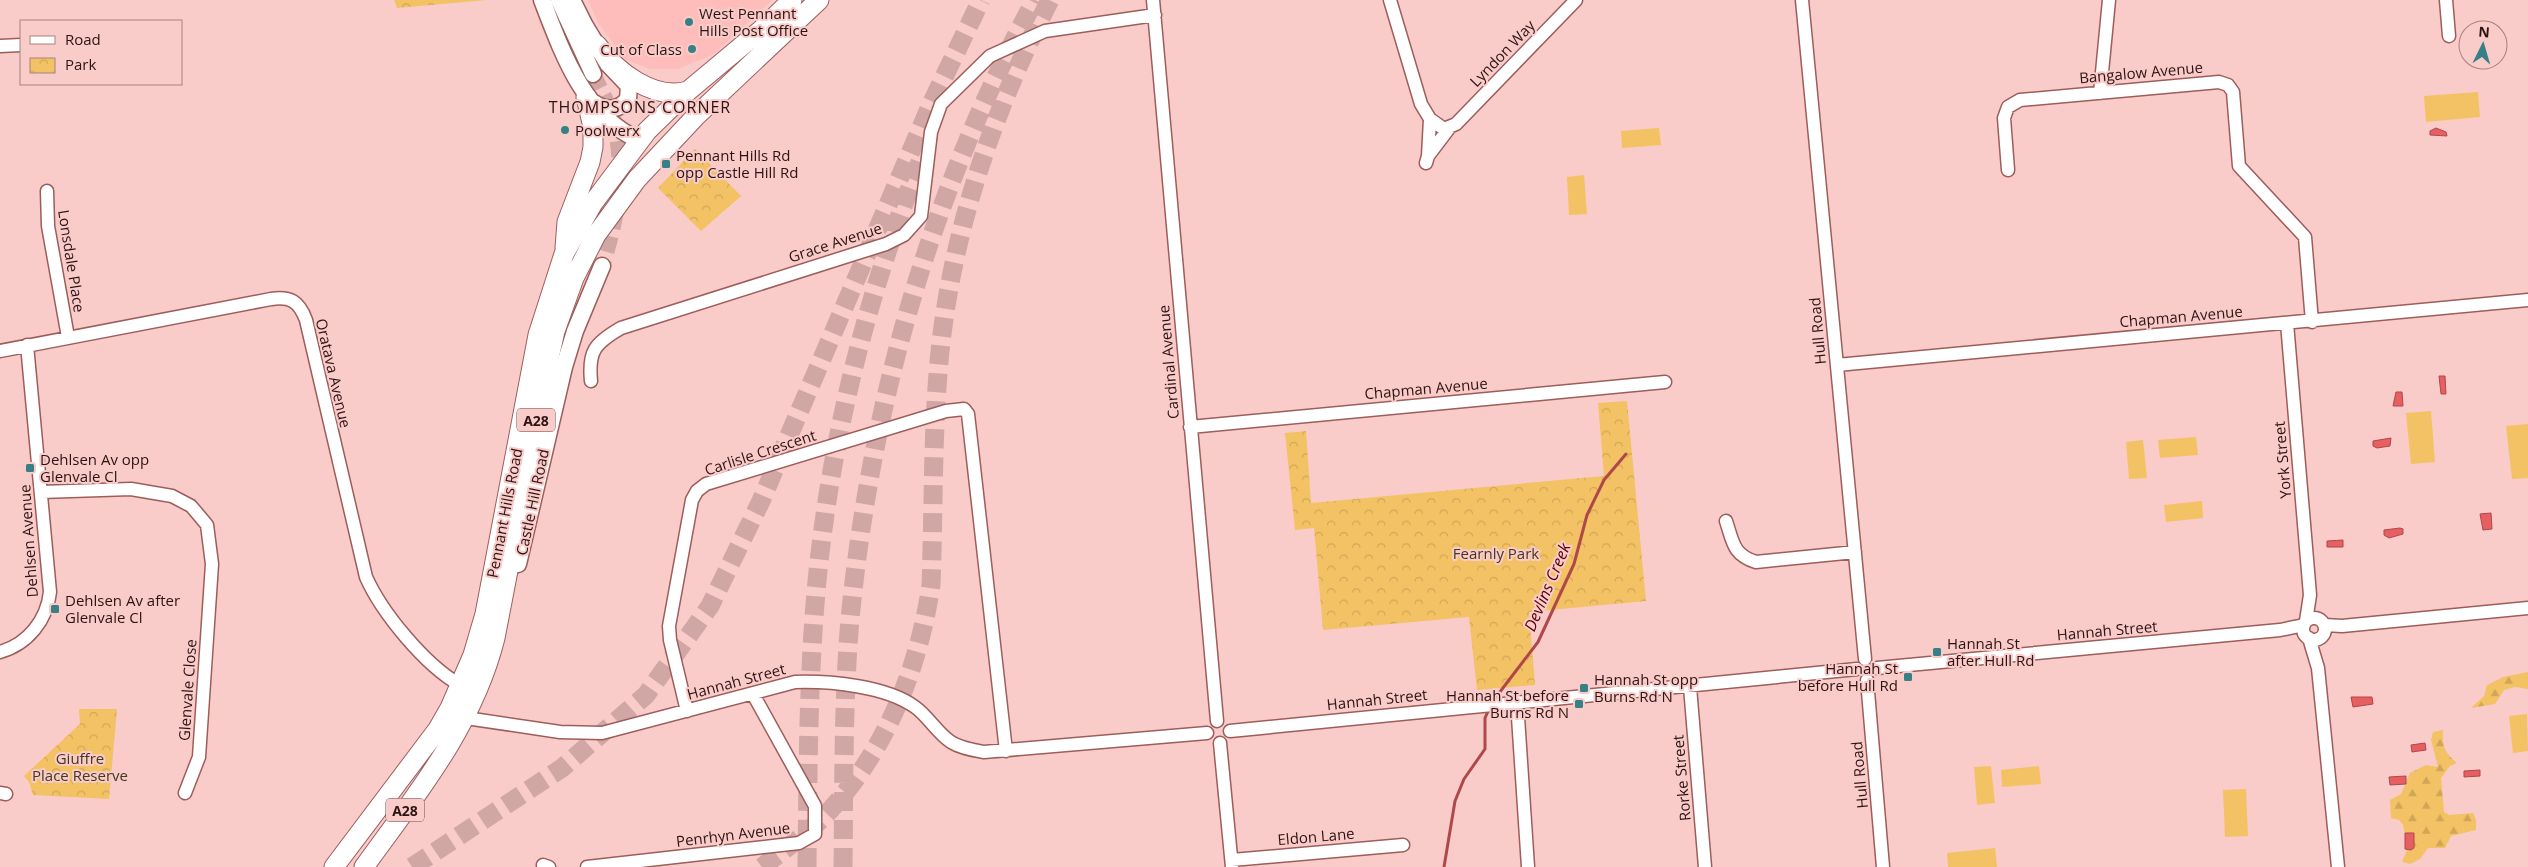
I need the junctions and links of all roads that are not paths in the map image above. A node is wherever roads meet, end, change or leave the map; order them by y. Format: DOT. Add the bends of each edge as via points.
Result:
graph roads {
  1 [pos="542,0"];
  2 [pos="559,0"];
  3 [pos="572,0"];
  4 [pos="792,0"];
  5 [pos="819,0"];
  6 [pos="1154,0"];
  7 [pos="1390,0"];
  8 [pos="1576,0"];
  9 [pos="1802,0"];
  10 [pos="2109,0"];
  11 [pos="2446,0"];
  12 [pos="1155,15"];
  13 [pos="2449,36"];
  14 [pos="20,45"];
  15 [pos="597,45"];
  16 [pos="0,46"];
  17 [pos="593,74"];
  18 [pos="688,91"];
  19 [pos="2100,93"];
  20 [pos="586,97"];
  21 [pos="697,115"];
  22 [pos="1430,119"];
  23 [pos="1450,127"];
  24 [pos="640,140"];
  25 [pos="2008,170"];
  26 [pos="47,191"];
  27 [pos="564,254"];
  28 [pos="602,266"];
  29 [pos="2528,300"];
  30 [pos="2312,322"];
  31 [pos="2287,323"];
  32 [pos="68,337"];
  33 [pos="27,345"];
  34 [pos="0,351"];
  35 [pos="1837,365"];
  36 [pos="592,382"];
  37 [pos="1665,382"];
  38 [pos="1190,427"];
  39 [pos="41,492"];
  40 [pos="1726,520"];
  41 [pos="1855,552"];
  42 [pos="2528,608"];
  43 [pos="2314,629"];
  44 [pos="0,652"];
  45 [pos="491,654"];
  46 [pos="1861,664"];
  47 [pos="1877,668"];
  48 [pos="1867,680"];
  49 [pos="460,685"];
  50 [pos="1690,686"];
  51 [pos="753,694"];
  52 [pos="1511,702"];
  53 [pos="687,711"];
  54 [pos="466,718"];
  55 [pos="1218,721"];
  56 [pos="1230,731"];
  57 [pos="1207,733"];
  58 [pos="1220,743"];
  59 [pos="1006,751"];
  60 [pos="185,793"];
  61 [pos="1403,845"];
  62 [pos="1232,864"];
  63 [pos="334,867"];
  64 [pos="364,867"];
  65 [pos="587,867"];
  66 [pos="1528,867"];
  67 [pos="1705,867"];
  68 [pos="1883,867"];
  69 [pos="2338,867"];
  1 -- 20 [label="main road"];
  2 -- 17 [label="main road"];
  3 -- 15 [label="main road"];
  4 -- 18 [label="highway, Pennant Hills Road / A28"];
  5 -- 21 [label="highway, Pennant Hills Road / A28"];
  6 -- 12 [label="street, Cardinal Avenue"];
  7 -- 22 [label="street, Lyndon Way" via="1422,104"];
  8 -- 23 [label="street, Lyndon Way"];
  9 -- 35 [label="street, Hull Road"];
  10 -- 19 [label="street"];
  11 -- 13 [label="street"];
  12 -- 36 [label="street, Grace Avenue" via="1045,31 990,56 941,104 931,132 921,216 904,235 886,244 621,328 602,339 591,355"];
  12 -- 38 [label="street, Cardinal Avenue"];
  14 -- 16 [label="street"];
  15 -- 18 [label="highway" via="620,70 643,85 669,93"];
  15 -- 20 [label="main road" via="611,68 628,84 629,96 623,104 612,109 601,107"];
  18 -- 24 [label="highway, Pennant Hills Road / A28"];
  19 -- 25 [label="street, Bangalow Avenue" via="2020,100 2008,107 2004,118"];
  19 -- 30 [label="street, Bangalow Avenue" via="2219,82 2228,85 2233,92 2239,166 2305,237"];
  20 -- 24 [label="main road" via="609,120"];
  20 -- 27 [label="highway" via="593,128 593,147 567,222"];
  21 -- 24 [label="highway" via="655,142"];
  21 -- 45 [label="highway, Pennant Hills Road / A28" via="619,201 596,235 574,278 553,340"];
  22 -- 23 [label="street" via="1441,128"];
  22 -- 23 [label="street, Lyndon Way" via="1427,159"];
  24 -- 27 [label="highway, Pennant Hills Road / A28" via="593,203"];
  26 -- 32 [label="street, Lonsdale Place" via="48,226"];
  27 -- 49 [label="highway, Pennant Hills Road / A28" via="538,335 485,614"];
  28 -- 45 [label="main road, Castle Hill Road" via="564,367 504,628"];
  29 -- 30 [label="street, Chapman Avenue"];
  30 -- 31 [label="street, Chapman Avenue"];
  31 -- 35 [label="street, Chapman Avenue"];
  31 -- 43 [label="street, York Street"];
  32 -- 33 [label="street, Oratava Avenue"];
  32 -- 49 [label="street, Oratava Avenue" via="282,297 293,300 302,308 306,320 366,577 385,610 406,635 449,679"];
  33 -- 34 [label="street, Oratava Avenue"];
  33 -- 39 [label="street, Dehlsen Avenue"];
  35 -- 41 [label="street, Hull Road"];
  37 -- 38 [label="street, Chapman Avenue"];
  38 -- 55 [label="street, Cardinal Avenue"];
  39 -- 44 [label="street, Dehlsen Avenue" via="49,566 49,602 43,620 34,631"];
  39 -- 60 [label="street, Glenvale Close" via="131,489 172,496 191,506 207,525 212,564 199,757"];
  40 -- 41 [label="street" via="1736,550 1743,558 1756,562"];
  41 -- 46 [label="street, Hull Road"];
  42 -- 43 [label="street, Hannah Street"];
  43 -- 47 [label="street, Hannah Street"];
  43 -- 69 [label="street, York Street"];
  45 -- 54 [label="highway, Pennant Hills Road / A28"];
  46 -- 47 [label="street" via="1873,661"];
  46 -- 48 [label="street" via="1860,677"];
  46 -- 50 [label="street, Hannah Street"];
  47 -- 48 [label="street" via="1875,676"];
  48 -- 68 [label="street, Hull Road"];
  49 -- 63 [label="highway, Pennant Hills Road / A28" via="429,742"];
  50 -- 52 [label="street, Hannah Street"];
  50 -- 67 [label="street, Rorke Street"];
  51 -- 53 [label="street, Hannah Street"];
  51 -- 59 [label="street, Hannah Street" via="795,682 828,683 883,692 915,707 951,742 984,752"];
  51 -- 65 [label="street, Penrhyn Avenue" via="815,806 815,834 799,843"];
  52 -- 56 [label="street, Hannah Street"];
  52 -- 66 [label="street"];
  53 -- 54 [label="street, Hannah Street" via="602,733 583,734"];
  53 -- 59 [label="street, Carlisle Crescent" via="669,626 692,500 697,491 706,484 966,405"];
  54 -- 64 [label="highway, Pennant Hills Road / A28" via="427,780"];
  55 -- 56 [label="street" via="1226,724"];
  55 -- 57 [label="street" via="1209,725"];
  56 -- 58 [label="street"];
  57 -- 58 [label="street" via="1213,742"];
  57 -- 59 [label="street, Hannah Street"];
  58 -- 62 [label="street"];
  61 -- 62 [label="street, Eldon Lane"];
}
